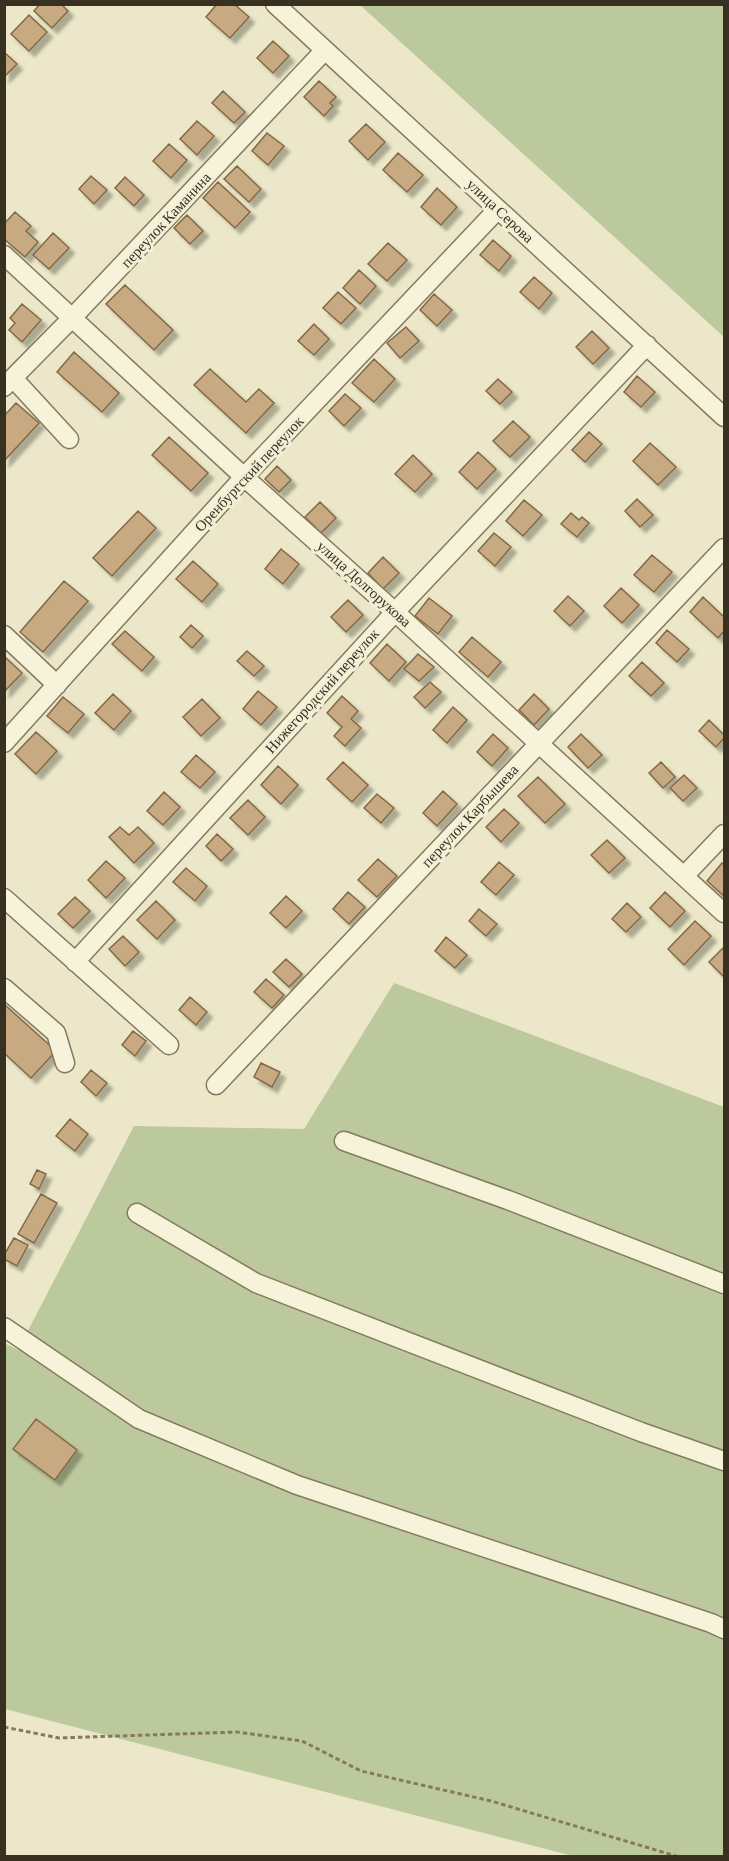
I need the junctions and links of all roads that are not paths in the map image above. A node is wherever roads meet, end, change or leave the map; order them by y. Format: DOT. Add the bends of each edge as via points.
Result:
graph roads {
  1 [pos="275,4"];
  2 [pos="326,50"];
  3 [pos="498,209"];
  4 [pos="4,255"];
  5 [pos="73,317"];
  6 [pos="646,345"];
  7 [pos="9,383"];
  8 [pos="724,417"];
  9 [pos="69,439"];
  10 [pos="244,477"];
  11 [pos="724,548"];
  12 [pos="395,612"];
  13 [pos="4,635"];
  14 [pos="57,685"];
  15 [pos="4,743"];
  16 [pos="539,743"];
  17 [pos="724,834"];
  18 [pos="684,876"];
  19 [pos="4,898"];
  20 [pos="724,913"];
  21 [pos="75,962"];
  22 [pos="4,988"];
  23 [pos="169,1045"];
  24 [pos="65,1063"];
  25 [pos="216,1085"];
  26 [pos="344,1141"];
  27 [pos="137,1213"];
  28 [pos="724,1284"];
  29 [pos="4,1327"];
  30 [pos="724,1461"];
  31 [pos="724,1629"];
  1 -- 2 [label="street, улица Серова"];
  2 -- 3 [label="street, улица Серова"];
  2 -- 5 [label="street, переулок Каманина"];
  3 -- 6 [label="street, улица Серова"];
  3 -- 10 [label="street, Оренбургский переулок"];
  4 -- 5 [label="street, улица Долгорукова"];
  5 -- 7 [label="street, переулок Каманина"];
  5 -- 10 [label="street, улица Долгорукова"];
  6 -- 8 [label="street, улица Серова"];
  6 -- 12 [label="street, Нижегородский переулок"];
  7 -- 9 [label="street"];
  10 -- 12 [label="street, улица Долгорукова"];
  10 -- 14 [label="street, Оренбургский переулок"];
  11 -- 16 [label="street, переулок Карбышева"];
  12 -- 16 [label="street, улица Долгорукова"];
  12 -- 21 [label="street, Нижегородский переулок"];
  13 -- 14 [label="street"];
  14 -- 15 [label="street, Оренбургский переулок"];
  16 -- 18 [label="street, улица Долгорукова"];
  16 -- 25 [label="street, переулок Карбышева"];
  17 -- 18 [label="street"];
  18 -- 20 [label="street, улица Долгорукова"];
  19 -- 21 [label="street"];
  21 -- 23 [label="street"];
  22 -- 24 [label="street" via="56,1033"];
  26 -- 28 [label="street"];
  27 -- 30 [label="street" via="256,1283"];
  29 -- 31 [label="street" via="139,1419 297,1485"];
}
